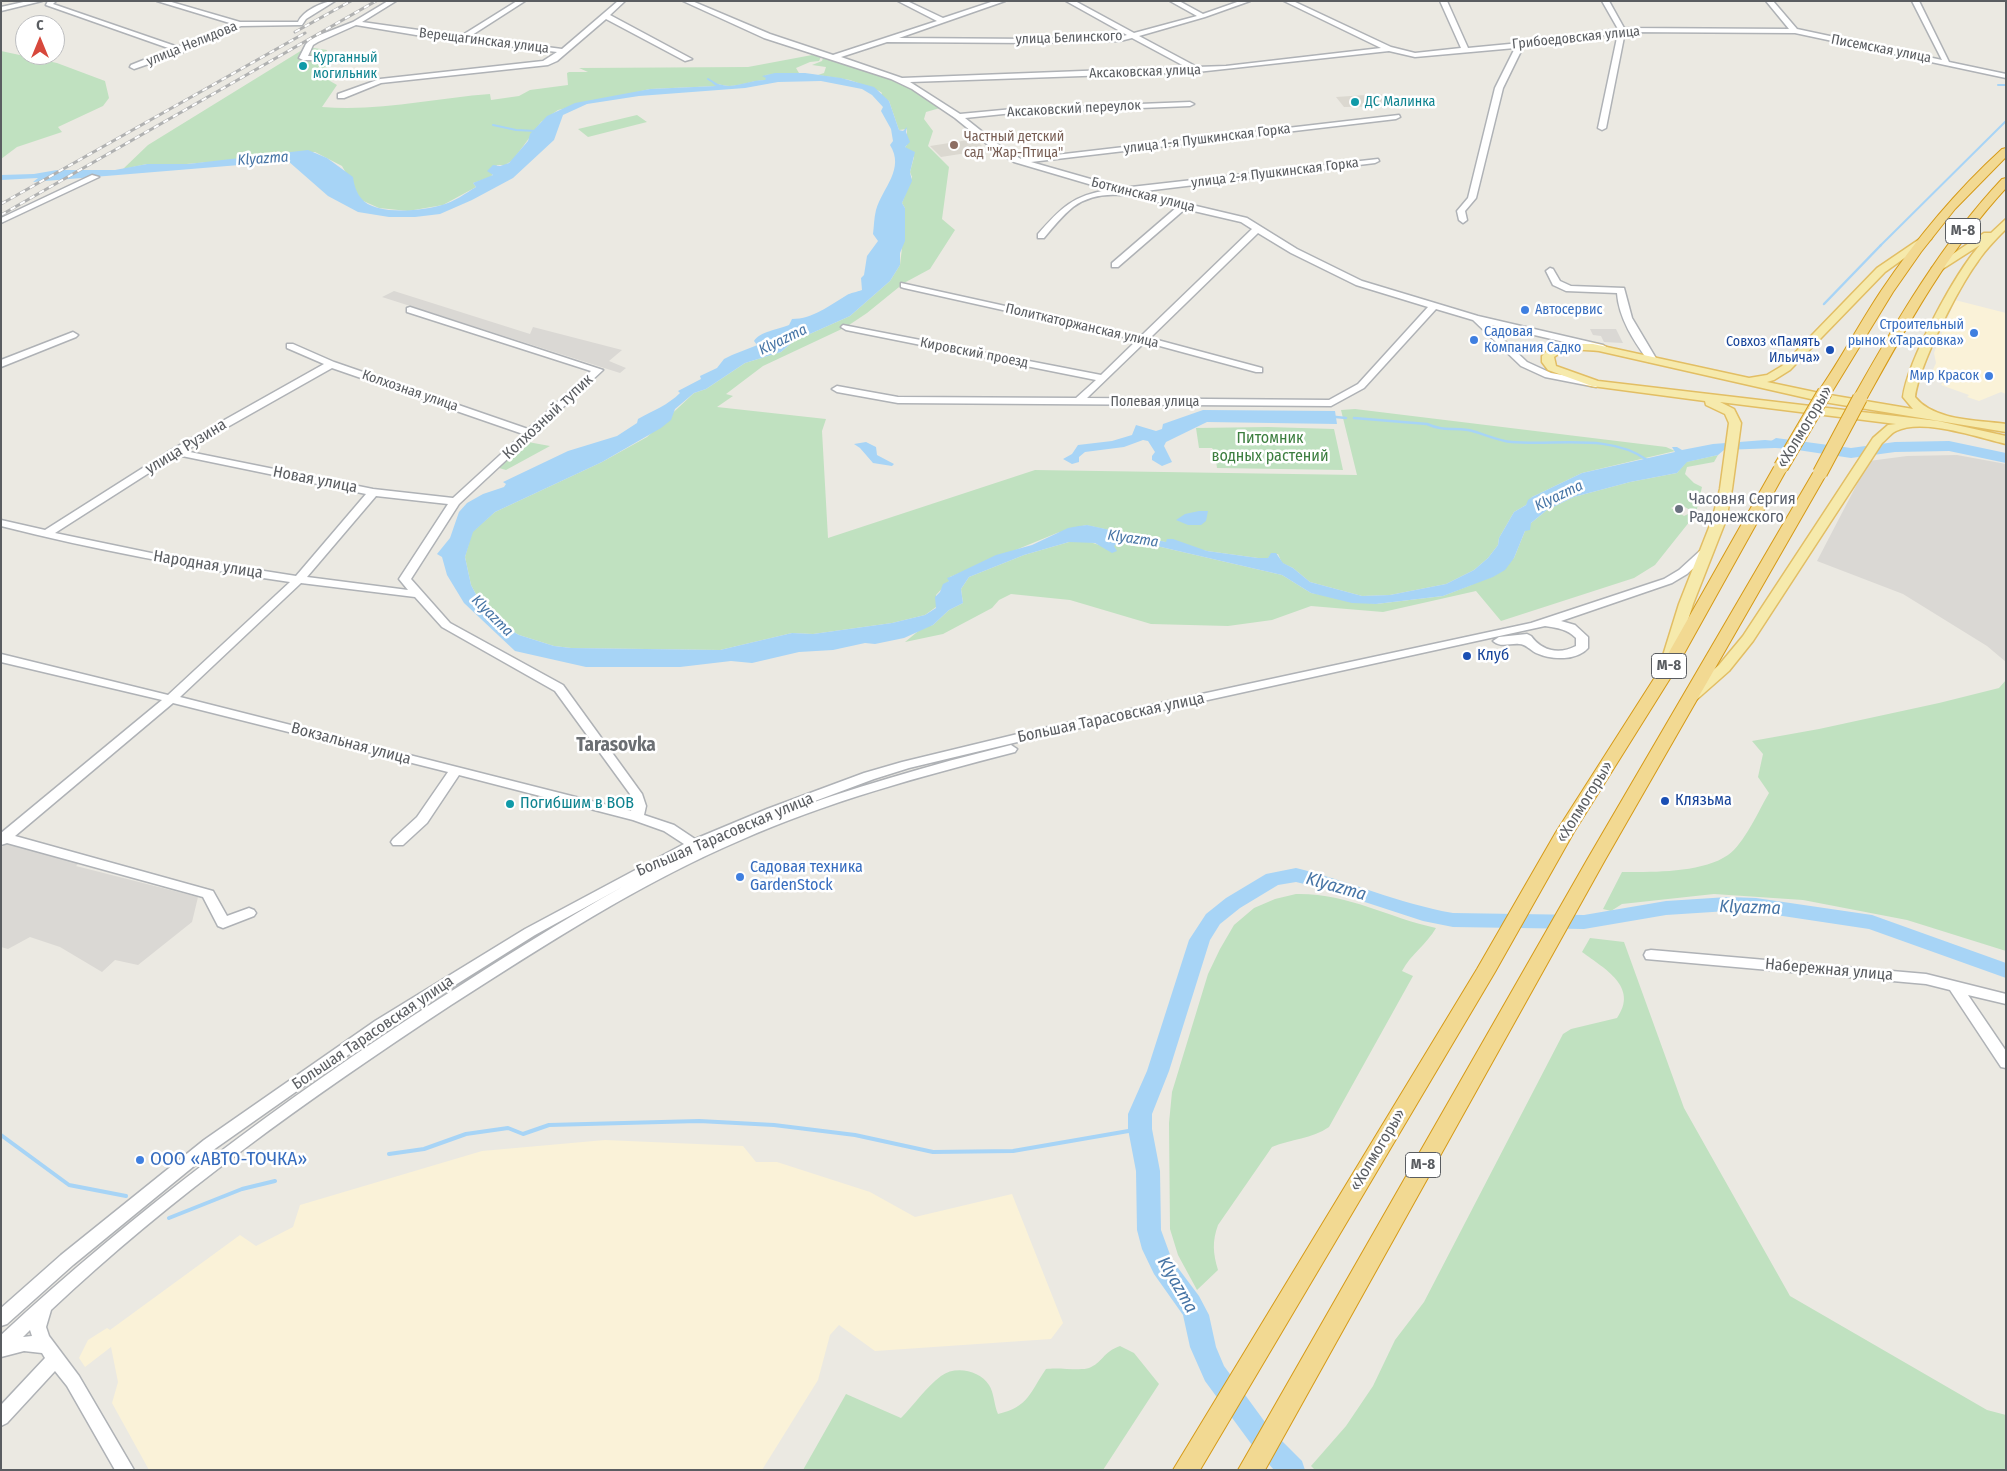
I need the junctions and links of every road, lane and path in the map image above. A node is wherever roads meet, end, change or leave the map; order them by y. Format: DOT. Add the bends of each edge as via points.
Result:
graph roads {
  1 [pos="39,1"];
  2 [pos="53,1"];
  3 [pos="160,1"];
  4 [pos="332,1"];
  5 [pos="393,1"];
  6 [pos="522,1"];
  7 [pos="622,1"];
  8 [pos="686,1"];
  9 [pos="901,1"];
  10 [pos="1002,1"];
  11 [pos="1070,1"];
  12 [pos="1173,1"];
  13 [pos="1247,1"];
  14 [pos="1287,1"];
  15 [pos="1443,1"];
  16 [pos="1605,1"];
  17 [pos="1769,1"];
  18 [pos="1915,1"];
  19 [pos="1,9"];
  20 [pos="604,15"];
  21 [pos="1203,16"];
  22 [pos="943,21"];
  23 [pos="355,23"];
  24 [pos="240,24"];
  25 [pos="1622,30"];
  26 [pos="1795,31"];
  27 [pos="1132,35"];
  28 [pos="463,38"];
  29 [pos="887,40"];
  30 [pos="1520,45"];
  31 [pos="1389,49"];
  32 [pos="180,50"];
  33 [pos="1465,50"];
  34 [pos="563,51"];
  35 [pos="832,58"];
  36 [pos="365,59"];
  37 [pos="688,59"];
  38 [pos="1946,62"];
  39 [pos="134,67"];
  40 [pos="1198,70"];
  41 [pos="2006,76"];
  42 [pos="900,80"];
  43 [pos="341,96"];
  44 [pos="1190,104"];
  45 [pos="958,116"];
  46 [pos="1396,117"];
  47 [pos="1602,128"];
  48 [pos="2006,151"];
  49 [pos="1017,160"];
  50 [pos="1375,161"];
  51 [pos="94,178"];
  52 [pos="2006,182"];
  53 [pos="1122,190"];
  54 [pos="1184,205"];
  55 [pos="1464,220"];
  56 [pos="1,221"];
  57 [pos="2005,224"];
  58 [pos="1258,228"];
  59 [pos="1041,236"];
  60 [pos="1929,236"];
  61 [pos="1115,265"];
  62 [pos="1937,268"];
  63 [pos="1550,271"];
  64 [pos="904,285"];
  65 [pos="1434,306"];
  66 [pos="410,310"];
  67 [pos="1475,318"];
  68 [pos="846,327"];
  69 [pos="74,335"];
  70 [pos="1144,339"];
  71 [pos="290,346"];
  72 [pos="1617,351"];
  73 [pos="1652,360"];
  74 [pos="1,364"];
  75 [pos="331,364"];
  76 [pos="1259,370"];
  77 [pos="1722,376"];
  78 [pos="1102,378"];
  79 [pos="1596,384"];
  80 [pos="837,390"];
  81 [pos="1660,391"];
  82 [pos="1079,401"];
  83 [pos="1958,421"];
  84 [pos="1938,426"];
  85 [pos="2006,428"];
  86 [pos="531,433"];
  87 [pos="2006,440"];
  88 [pos="175,452"];
  89 [pos="373,492"];
  90 [pos="455,502"];
  91 [pos="1,523"];
  92 [pos="45,535"];
  93 [pos="1706,551"];
  94 [pos="298,580"];
  95 [pos="416,594"];
  96 [pos="1537,625"];
  97 [pos="1531,644"];
  98 [pos="1,658"];
  99 [pos="1663,677"];
  100 [pos="172,698"];
  101 [pos="1688,700"];
  102 [pos="455,771"];
  103 [pos="637,818"];
  104 [pos="2,839"];
  105 [pos="398,842"];
  106 [pos="694,844"];
  107 [pos="249,913"];
  108 [pos="1651,955"];
  109 [pos="1954,985"];
  110 [pos="2006,998"];
  111 [pos="2006,1063"];
  112 [pos="46,1303"];
  113 [pos="1,1319"];
  114 [pos="1,1346"];
  115 [pos="1,1350"];
  116 [pos="51,1353"];
  117 [pos="1,1418"];
  118 [pos="126,1470"];
  119 [pos="1186,1470"];
  120 [pos="1251,1470"];
  1 -- 19 [label="street"];
  2 -- 32 [label="street" via="48,4"];
  3 -- 24 [label="street"];
  4 -- 24 [label="street, улица Нелидова" via="303,18 300,24"];
  5 -- 23 [label="street"];
  6 -- 28 [label="street"];
  7 -- 20 [label="street"];
  8 -- 35 [label="street, Боткинская улица" via="752,30"];
  9 -- 22 [label="street"];
  10 -- 22 [label="street"];
  11 -- 27 [label="street"];
  12 -- 21 [label="street"];
  13 -- 21 [label="street, улица Белинского"];
  14 -- 31 [label="street"];
  15 -- 33 [label="street"];
  16 -- 25 [label="street"];
  17 -- 26 [label="street"];
  18 -- 38 [label="street"];
  20 -- 34 [label="street"];
  20 -- 37 [label="street"];
  21 -- 27 [label="street, улица Белинского"];
  22 -- 29 [label="street"];
  23 -- 28 [label="street, Верещагинская улица"];
  23 -- 36 [label="street" via="315,40 303,58"];
  24 -- 32 [label="street, улица Нелидова"];
  25 -- 26 [label="street, Грибоедовская улица"];
  25 -- 30 [label="street, Грибоедовская улица"];
  25 -- 47 [label="street"];
  26 -- 38 [label="street, Писемская улица"];
  27 -- 29 [label="street, улица Белинского" via="1120,39 1032,41"];
  27 -- 40 [label="street"];
  28 -- 34 [label="street, Верещагинская улица"];
  29 -- 35 [label="street"];
  30 -- 33 [label="street, Грибоедовская улица"];
  30 -- 55 [label="street" via="1499,88 1472,198 1461,211"];
  31 -- 33 [label="street, Грибоедовская улица" via="1415,55"];
  31 -- 40 [label="street, Аксаковская улица"];
  32 -- 39 [label="street, улица Нелидова"];
  34 -- 43 [label="street, Верещагинская улица" via="545,63 529,67 380,81"];
  35 -- 42 [label="street, Боткинская улица"];
  38 -- 41 [label="street, Писемская улица"];
  40 -- 42 [label="street, Аксаковская улица"];
  42 -- 45 [label="street, Боткинская улица"];
  44 -- 45 [label="street, Аксаковский переулок"];
  45 -- 49 [label="street, Боткинская улица"];
  46 -- 49 [label="street, улица 1-я Пушкинская Горка"];
  48 -- 60 [label="highway, «Холмогоры» / М-8" via="1979,177"];
  49 -- 53 [label="street, Боткинская улица"];
  50 -- 53 [label="street, улица 2-я Пушкинская Горка"];
  51 -- 56 [label="street"];
  52 -- 62 [label="highway, «Холмогоры» / М-8" via="1962,232"];
  53 -- 54 [label="street, Боткинская улица"];
  53 -- 59 [label="street, улица 2-я Пушкинская Горка" via="1077,201"];
  54 -- 58 [label="street, Боткинская улица" via="1234,217"];
  54 -- 61 [label="street"];
  57 -- 62 [label="main road"];
  57 -- 83 [label="main road" via="1973,260 1953,294 1921,357 1907,394 1922,409"];
  58 -- 65 [label="street, Боткинская улица" via="1294,251 1359,283"];
  58 -- 70 [label="street"];
  60 -- 77 [label="main road" via="1881,270 1779,374 1759,380"];
  60 -- 99 [label="highway, «Холмогоры» / М-8, bridge" via="1896,278 1825,392"];
  62 -- 101 [label="highway, «Холмогоры» / М-8, bridge" via="1892,340 1820,473"];
  63 -- 73 [label="street" via="1556,283 1569,289 1621,290 1622,305"];
  64 -- 70 [label="street, Политкаторжанская улица"];
  65 -- 67 [label="street, Боткинская улица"];
  65 -- 82 [label="street, Полевая улица" via="1361,386 1331,403"];
  66 -- 86 [label="street, Колхозный тупик" via="598,370"];
  67 -- 72 [label="street, Боткинская улица"];
  67 -- 79 [label="street" via="1524,364 1548,375"];
  68 -- 78 [label="street, Кировский проезд"];
  69 -- 74 [label="street"];
  70 -- 76 [label="street, Политкаторжанская улица"];
  70 -- 78 [label="street"];
  71 -- 75 [label="street, Колхозная улица"];
  72 -- 73 [label="main road"];
  72 -- 79 [label="main road" via="1573,346 1548,356 1552,368"];
  73 -- 77 [label="main road"];
  75 -- 86 [label="street, Колхозная улица"];
  75 -- 88 [label="street, улица Рузина"];
  77 -- 83 [label="main road" via="1824,398"];
  78 -- 82 [label="street"];
  79 -- 81 [label="main road"];
  80 -- 82 [label="street, Полевая улица" via="898,400"];
  81 -- 84 [label="main road"];
  81 -- 93 [label="main road" via="1716,404 1730,412 1734,423 1718,520"];
  83 -- 85 [label="main road"];
  84 -- 87 [label="main road"];
  84 -- 101 [label="main road" via="1901,426 1886,431 1850,480 1748,638 1724,668"];
  86 -- 90 [label="street, Колхозный тупик"];
  88 -- 89 [label="street, Новая улица"];
  88 -- 92 [label="street, улица Рузина"];
  89 -- 90 [label="street, Новая улица"];
  89 -- 94 [label="street"];
  90 -- 95 [label="street, Колхозный тупик" via="405,579"];
  91 -- 92 [label="street, Народная улица"];
  92 -- 94 [label="street, Народная улица" via="115,550"];
  93 -- 96 [label="street" via="1668,581"];
  93 -- 99 [label="main road"];
  94 -- 95 [label="street, Народная улица"];
  94 -- 100 [label="street"];
  95 -- 103 [label="street" via="446,625 559,688 636,794"];
  96 -- 97 [label="street" via="1527,634"];
  96 -- 97 [label="street, Большая Тарасовская улица" via="1556,623 1576,631 1584,643 1582,648 1571,654 1559,655"];
  96 -- 106 [label="street, Большая Тарасовская улица" via="906,765 772,812"];
  97 -- 112 [label="street, Большая Тарасовская улица" via="1514,639 1496,641 951,763 810,808 700,853 535,945 394,1035 225,1153"];
  98 -- 100 [label="street, Вокзальная улица"];
  99 -- 119 [label="highway, «Холмогоры» / М-8" via="1549,860"];
  100 -- 102 [label="street, Вокзальная улица"];
  100 -- 104 [label="street"];
  101 -- 120 [label="highway, «Холмогоры» / М-8"];
  102 -- 103 [label="street, Вокзальная улица"];
  102 -- 105 [label="street" via="422,820"];
  103 -- 106 [label="street, Вокзальная улица" via="669,828"];
  104 -- 107 [label="street" via="208,894 223,923"];
  106 -- 113 [label="street, Большая Тарасовская улица" via="578,904 380,1025 210,1144 67,1260"];
  108 -- 109 [label="street, Набережная улица" via="1926,979"];
  109 -- 110 [label="street, Набережная улица"];
  109 -- 111 [label="street"];
  112 -- 114 [label="street, Большая Тарасовская улица"];
  112 -- 116 [label="street" via="40,1311 38,1327"];
  115 -- 116 [label="street" via="22,1343 39,1344"];
  116 -- 117 [label="street"];
  116 -- 118 [label="street" via="73,1381"];
}
